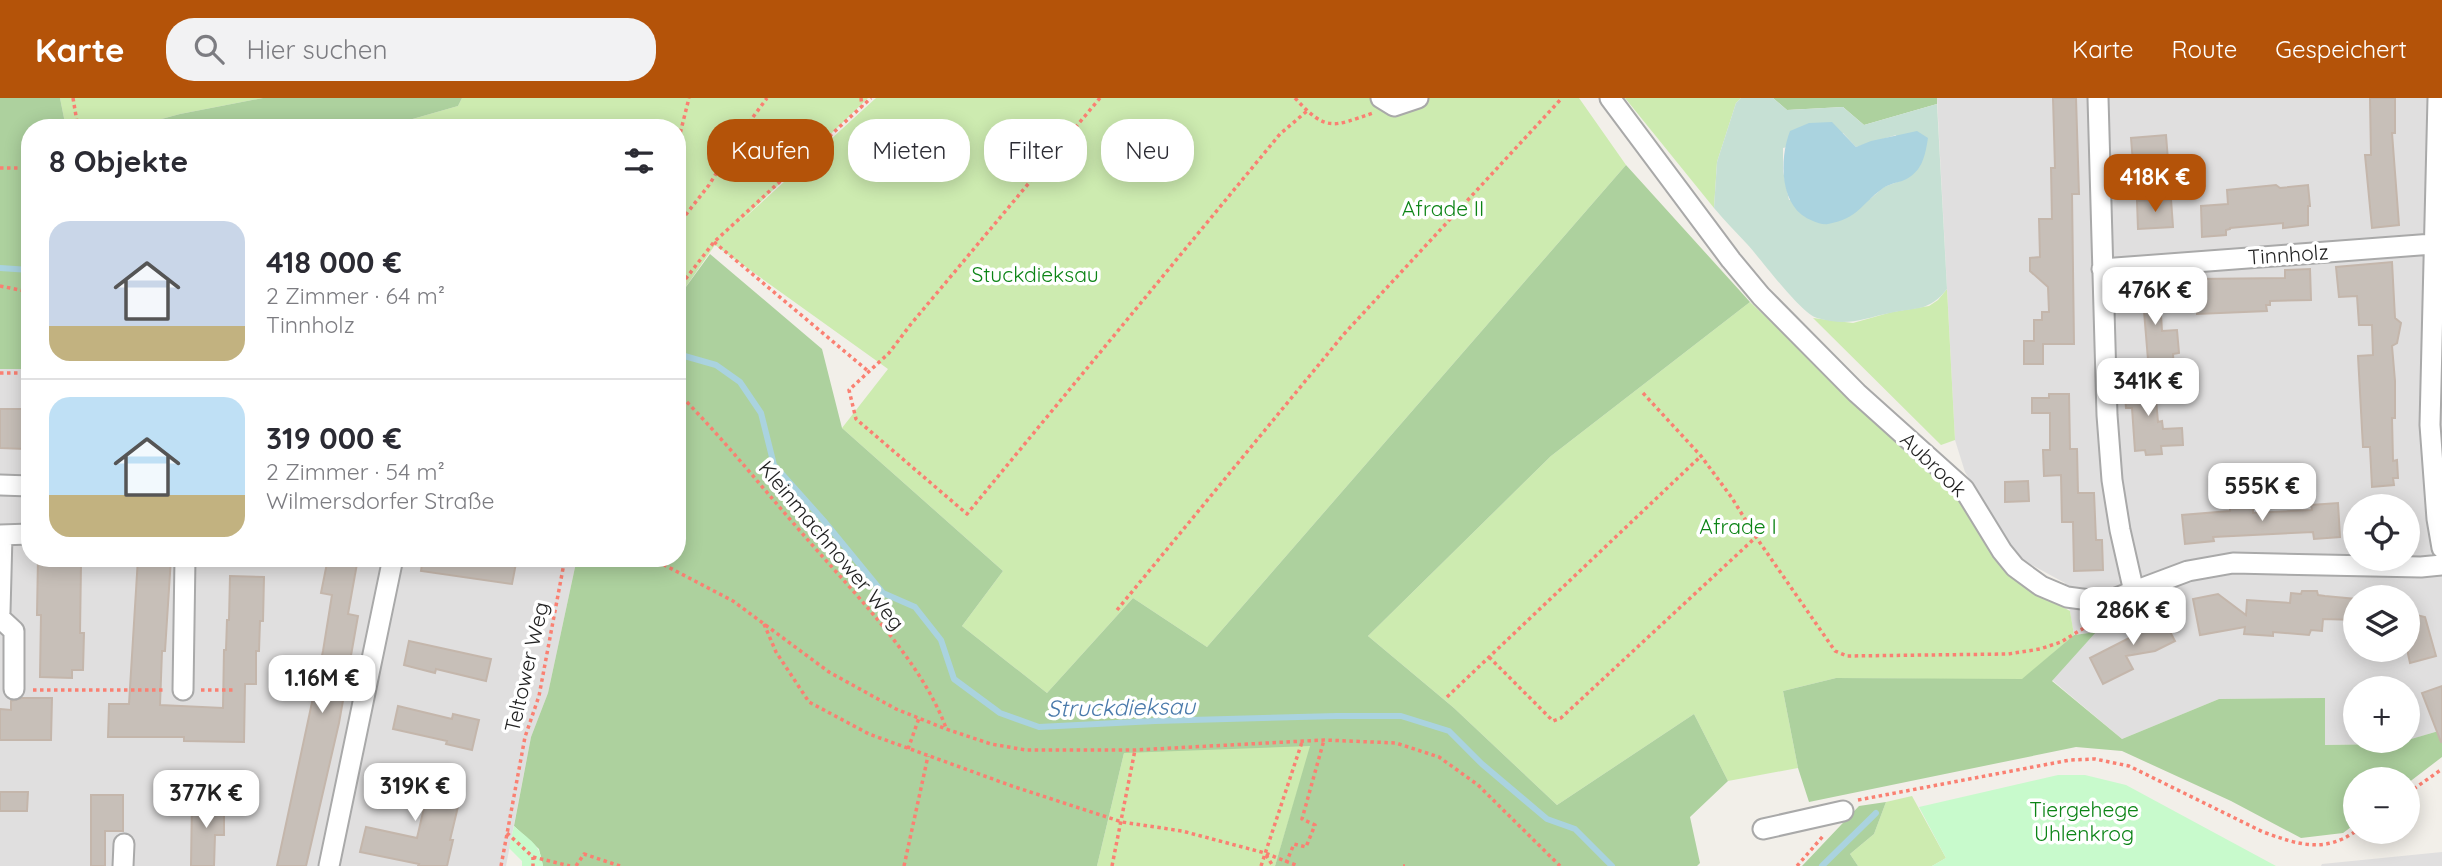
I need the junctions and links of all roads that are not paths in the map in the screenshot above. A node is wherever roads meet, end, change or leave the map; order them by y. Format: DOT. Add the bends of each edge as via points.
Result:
graph roads {
  1 [pos="1418,98"];
  2 [pos="1610,98"];
  3 [pos="2098,98"];
  4 [pos="2438,98"];
  5 [pos="1388,102"];
  6 [pos="2433,244"];
  7 [pos="2102,269"];
  8 [pos="0,485"];
  9 [pos="21,486"];
  10 [pos="2438,487"];
  11 [pos="21,534"];
  12 [pos="1,535"];
  13 [pos="2442,548"];
  14 [pos="2442,565"];
  15 [pos="185,567"];
  16 [pos="391,567"];
  17 [pos="2134,592"];
  18 [pos="0,612"];
  19 [pos="0,618"];
  20 [pos="13,689"];
  21 [pos="183,690"];
  22 [pos="1843,811"];
  23 [pos="1763,829"];
  24 [pos="124,845"];
  25 [pos="123,866"];
  26 [pos="329,866"];
  1 -- 5 [label="street"];
  2 -- 17 [label="street, Aubrook" via="1761,296 1857,393 1964,489 2015,567 2053,592 2075,599 2097,601"];
  3 -- 7 [label="street"];
  4 -- 6 [label="street"];
  6 -- 7 [label="street, Tinnholz"];
  6 -- 10 [label="street" via="2430,425"];
  7 -- 17 [label="street" via="2112,480"];
  8 -- 9 [label="street"];
  10 -- 13 [label="street"];
  11 -- 12 [label="street"];
  12 -- 18 [label="street"];
  14 -- 17 [label="street, Aubrook" via="2233,563 2188,570"];
  15 -- 21 [label="street"];
  16 -- 26 [label="street"];
  19 -- 20 [label="street" via="13,631"];
  22 -- 23 [label="street"];
  24 -- 25 [label="street"];
}
